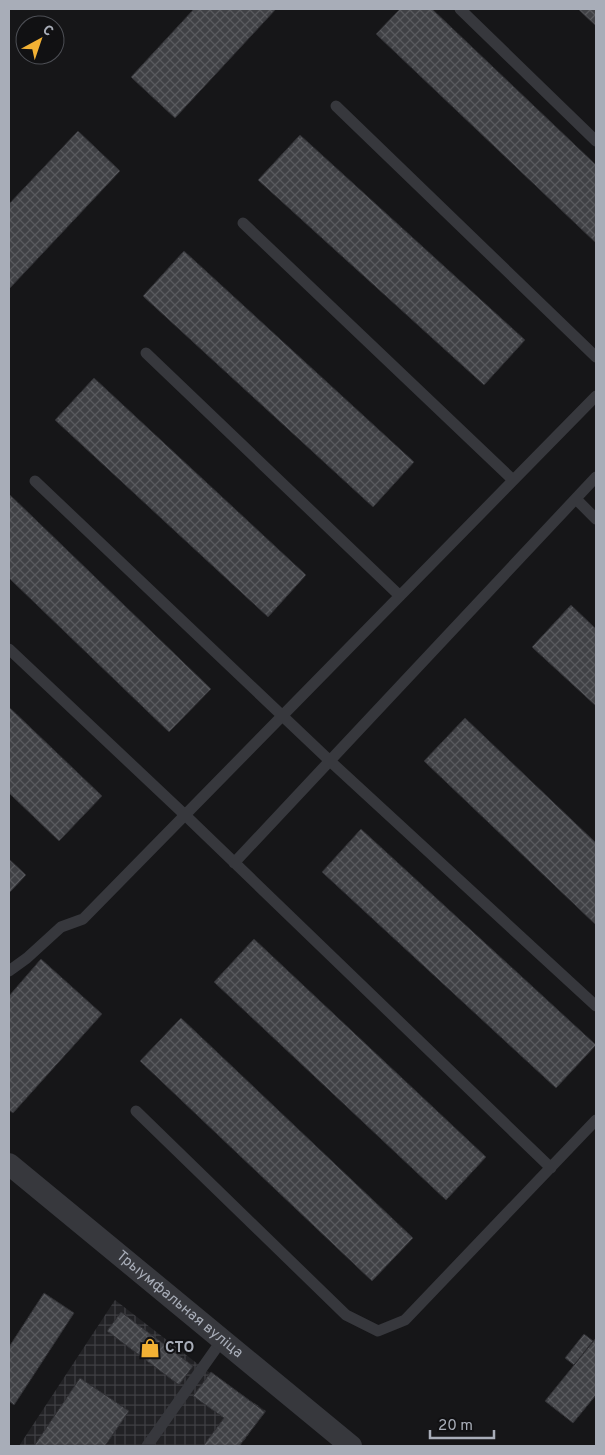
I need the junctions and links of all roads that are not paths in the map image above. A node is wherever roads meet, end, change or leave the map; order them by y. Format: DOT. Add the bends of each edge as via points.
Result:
graph roads {
  1 [pos="460,9"];
  2 [pos="336,106"];
  3 [pos="596,141"];
  4 [pos="243,223"];
  5 [pos="146,353"];
  6 [pos="596,357"];
  7 [pos="596,396"];
  8 [pos="596,478"];
  9 [pos="513,480"];
  10 [pos="36,481"];
  11 [pos="576,500"];
  12 [pos="596,519"];
  13 [pos="400,596"];
  14 [pos="9,649"];
  15 [pos="282,716"];
  16 [pos="330,761"];
  17 [pos="185,815"];
  18 [pos="234,862"];
  19 [pos="9,971"];
  20 [pos="596,1006"];
  21 [pos="136,1112"];
  22 [pos="596,1120"];
  23 [pos="9,1164"];
  24 [pos="551,1168"];
  25 [pos="222,1340"];
  26 [pos="147,1446"];
  27 [pos="351,1446"];
  1 -- 3 [label="lane"];
  2 -- 6 [label="lane"];
  4 -- 9 [label="lane"];
  5 -- 13 [label="lane"];
  7 -- 9 [label="lane"];
  8 -- 11 [label="lane"];
  9 -- 13 [label="lane"];
  10 -- 15 [label="lane"];
  11 -- 12 [label="lane"];
  11 -- 16 [label="lane"];
  13 -- 15 [label="lane"];
  14 -- 17 [label="lane"];
  15 -- 16 [label="lane"];
  15 -- 17 [label="lane"];
  16 -- 18 [label="lane"];
  16 -- 20 [label="lane"];
  17 -- 18 [label="lane"];
  17 -- 19 [label="lane" via="83,919 60,928"];
  18 -- 24 [label="lane"];
  21 -- 24 [label="lane" via="346,1315 378,1331 405,1320"];
  22 -- 24 [label="lane"];
  23 -- 25 [label="street, Трыумфальная вуліца"];
  25 -- 26 [label="lane"];
  25 -- 27 [label="street, Трыумфальная вуліца"];
}
